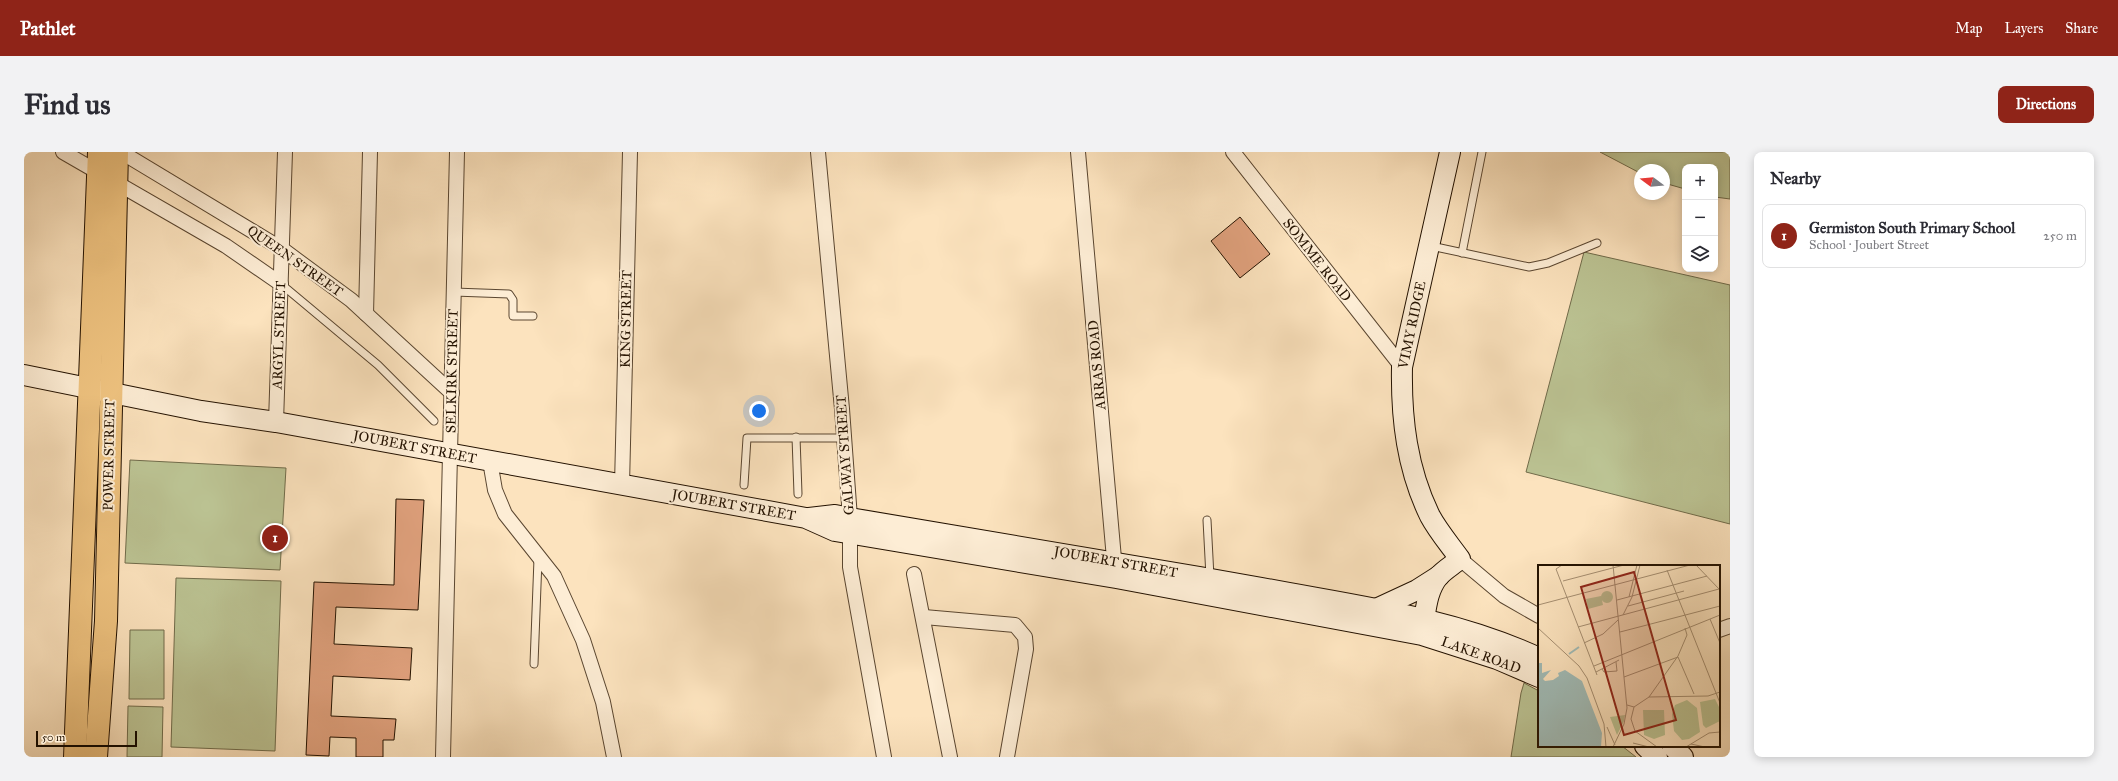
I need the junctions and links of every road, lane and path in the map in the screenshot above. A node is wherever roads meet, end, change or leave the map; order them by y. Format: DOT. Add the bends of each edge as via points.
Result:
graph roads {
  1 [pos="63,152"];
  2 [pos="117,152"];
  3 [pos="121,152"];
  4 [pos="285,152"];
  5 [pos="370,152"];
  6 [pos="457,152"];
  7 [pos="630,152"];
  8 [pos="818,152"];
  9 [pos="1078,152"];
  10 [pos="1233,152"];
  11 [pos="1450,152"];
  12 [pos="1482,152"];
  13 [pos="98,162"];
  14 [pos="116,183"];
  15 [pos="1598,244"];
  16 [pos="1429,246"];
  17 [pos="282,249"];
  18 [pos="1462,253"];
  19 [pos="281,284"];
  20 [pos="454,292"];
  21 [pos="366,314"];
  22 [pos="533,316"];
  23 [pos="1402,367"];
  24 [pos="24,375"];
  25 [pos="89,387"];
  26 [pos="111,392"];
  27 [pos="452,393"];
  28 [pos="434,421"];
  29 [pos="276,422"];
  30 [pos="796,437"];
  31 [pos="844,438"];
  32 [pos="450,453"];
  33 [pos="490,461"];
  34 [pos="622,485"];
  35 [pos="744,485"];
  36 [pos="798,494"];
  37 [pos="1207,520"];
  38 [pos="850,525"];
  39 [pos="538,555"];
  40 [pos="1460,559"];
  41 [pos="1115,570"];
  42 [pos="914,574"];
  43 [pos="1440,576"];
  44 [pos="1210,579"];
  45 [pos="1376,609"];
  46 [pos="1538,615"];
  47 [pos="924,617"];
  48 [pos="1423,626"];
  49 [pos="1730,626"];
  50 [pos="1720,630"];
  51 [pos="1538,658"];
  52 [pos="534,664"];
  53 [pos="1538,677"];
  54 [pos="1645,747"];
  55 [pos="1673,747"];
  56 [pos="74,757"];
  57 [pos="96,757"];
  58 [pos="443,757"];
  59 [pos="614,757"];
  60 [pos="884,757"];
  61 [pos="950,757"];
  62 [pos="1007,757"];
  63 [pos="1657,757"];
  64 [pos="1683,757"];
  1 -- 13 [label="street"];
  2 -- 14 [label="main road, POWER STREET"];
  3 -- 17 [label="street, QUEEN STREET"];
  4 -- 17 [label="street, ARGYL STREET"];
  5 -- 21 [label="street"];
  6 -- 20 [label="street, SELKIRK STREET"];
  7 -- 34 [label="street, KING STREET"];
  8 -- 31 [label="street, GALWAY STREET"];
  9 -- 41 [label="street, ARRAS ROAD"];
  10 -- 23 [label="street, SOMME ROAD"];
  11 -- 16 [label="main road, VIMY RIDGE"];
  12 -- 18 [label="lane"];
  13 -- 14 [label="street, QUEEN STREET"];
  13 -- 25 [label="main road, POWER STREET"];
  14 -- 19 [label="street, QUEEN STREET" via="226,246"];
  14 -- 26 [label="main road, POWER STREET"];
  15 -- 18 [label="lane" via="1534,266"];
  16 -- 18 [label="lane"];
  16 -- 23 [label="main road, VIMY RIDGE"];
  17 -- 19 [label="street, ARGYL STREET"];
  17 -- 21 [label="street, QUEEN STREET"];
  19 -- 28 [label="lane" via="378,366"];
  19 -- 29 [label="street, ARGYL STREET"];
  20 -- 22 [label="lane" via="509,294 513,300 513,316"];
  20 -- 27 [label="street, SELKIRK STREET"];
  21 -- 27 [label="street, QUEEN STREET"];
  23 -- 40 [label="main road, VIMY RIDGE" via="1404,432 1411,467 1431,517"];
  24 -- 25 [label="main road, JOUBERT STREET"];
  25 -- 26 [label="main road, JOUBERT STREET"];
  25 -- 56 [label="main road, POWER STREET"];
  26 -- 29 [label="main road, JOUBERT STREET" via="201,411"];
  26 -- 57 [label="main road, POWER STREET" via="106,621"];
  27 -- 32 [label="street, SELKIRK STREET"];
  29 -- 32 [label="main road, JOUBERT STREET"];
  30 -- 31 [label="lane"];
  30 -- 35 [label="lane" via="747,438"];
  30 -- 36 [label="lane"];
  31 -- 38 [label="street, GALWAY STREET"];
  32 -- 33 [label="main road, JOUBERT STREET"];
  32 -- 58 [label="street, SELKIRK STREET"];
  33 -- 34 [label="main road, JOUBERT STREET"];
  33 -- 39 [label="street" via="495,490 503,509"];
  34 -- 38 [label="main road, JOUBERT STREET" via="806,518 835,531"];
  37 -- 44 [label="lane"];
  38 -- 41 [label="main road, JOUBERT STREET"];
  38 -- 60 [label="street, GALWAY STREET" via="850,567"];
  39 -- 52 [label="lane"];
  39 -- 59 [label="street" via="554,576 583,640 603,702"];
  40 -- 43 [label="main road"];
  40 -- 46 [label="street, VIMY RIDGE" via="1504,596"];
  41 -- 44 [label="main road, JOUBERT STREET"];
  41 -- 48 [label="main road, JOUBERT STREET"];
  42 -- 47 [label="street"];
  43 -- 45 [label="main road"];
  43 -- 48 [label="main road" via="1428,597"];
  44 -- 45 [label="main road, JOUBERT STREET"];
  45 -- 48 [label="main road, JOUBERT STREET"];
  47 -- 61 [label="street"];
  47 -- 62 [label="street" via="1014,625 1026,637"];
  48 -- 51 [label="main road, LAKE ROAD" via="1492,638"];
  48 -- 53 [label="main road, LAKE ROAD"];
  49 -- 50 [label="street"];
  54 -- 63 [label="main road"];
  55 -- 64 [label="main road"];
}
